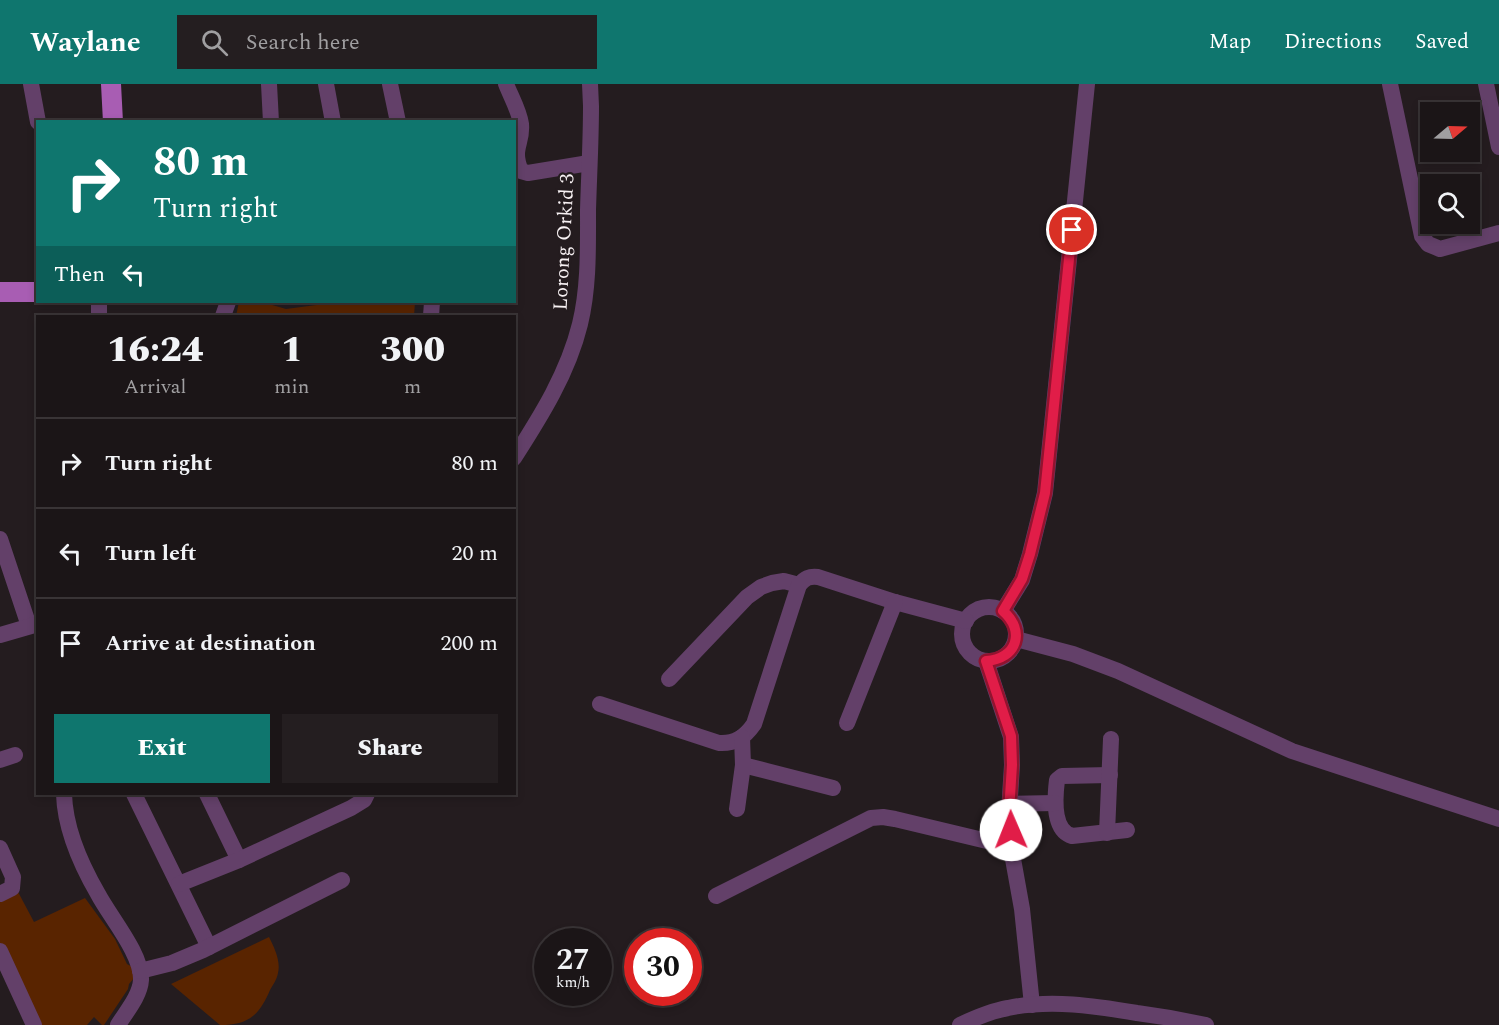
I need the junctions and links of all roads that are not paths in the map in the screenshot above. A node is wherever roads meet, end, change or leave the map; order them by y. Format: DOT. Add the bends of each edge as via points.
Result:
graph roads {
  1 [pos="31,84"];
  2 [pos="111,84"];
  3 [pos="269,84"];
  4 [pos="326,84"];
  5 [pos="390,84"];
  6 [pos="506,84"];
  7 [pos="590,84"];
  8 [pos="1087,84"];
  9 [pos="1390,84"];
  10 [pos="1486,84"];
  11 [pos="38,120"];
  12 [pos="113,120"];
  13 [pos="271,120"];
  14 [pos="333,120"];
  15 [pos="398,120"];
  16 [pos="1499,147"];
  17 [pos="589,163"];
  18 [pos="1499,233"];
  19 [pos="0,292"];
  20 [pos="36,292"];
  21 [pos="516,455"];
  22 [pos="0,538"];
  23 [pos="799,585"];
  24 [pos="895,602"];
  25 [pos="1003,611"];
  26 [pos="966,621"];
  27 [pos="33,625"];
  28 [pos="0,635"];
  29 [pos="1016,639"];
  30 [pos="986,661"];
  31 [pos="669,679"];
  32 [pos="600,704"];
  33 [pos="847,723"];
  34 [pos="742,737"];
  35 [pos="1111,739"];
  36 [pos="743,765"];
  37 [pos="1110,775"];
  38 [pos="833,788"];
  39 [pos="64,795"];
  40 [pos="134,795"];
  41 [pos="212,795"];
  42 [pos="366,795"];
  43 [pos="1055,803"];
  44 [pos="1010,804"];
  45 [pos="737,809"];
  46 [pos="1499,819"];
  47 [pos="1127,830"];
  48 [pos="1107,833"];
  49 [pos="1012,847"];
  50 [pos="0,848"];
  51 [pos="239,860"];
  52 [pos="342,880"];
  53 [pos="179,884"];
  54 [pos="0,894"];
  55 [pos="716,897"];
  56 [pos="209,947"];
  57 [pos="0,951"];
  58 [pos="140,971"];
  59 [pos="1032,1005"];
  60 [pos="999,1018"];
  61 [pos="34,1025"];
  62 [pos="118,1025"];
  63 [pos="960,1025"];
  64 [pos="1206,1025"];
  1 -- 11 [label="street"];
  2 -- 12 [label="main road"];
  3 -- 13 [label="street"];
  4 -- 14 [label="street"];
  5 -- 15 [label="street"];
  6 -- 17 [label="street" via="520,124 516,149 521,171"];
  7 -- 17 [label="street, Lorong Orkid 3"];
  8 -- 25 [label="street" via="1045,493 1022,579"];
  9 -- 18 [label="street" via="1422,236 1440,249"];
  10 -- 16 [label="street"];
  17 -- 21 [label="street, Lorong Orkid 3" via="586,285 580,325 554,393"];
  19 -- 20 [label="main road"];
  22 -- 27 [label="street"];
  23 -- 24 [label="street" via="811,576 818,577"];
  23 -- 31 [label="street" via="784,581 761,587 747,597"];
  23 -- 34 [label="street" via="754,724"];
  24 -- 26 [label="street"];
  24 -- 33 [label="street"];
  25 -- 26 [label="street" via="978,609"];
  25 -- 29 [label="street" via="1014,623"];
  26 -- 30 [label="street" via="966,647"];
  27 -- 28 [label="street"];
  29 -- 30 [label="street" via="1006,656"];
  29 -- 46 [label="street" via="1118,671 1285,749"];
  30 -- 44 [label="street" via="1011,736"];
  32 -- 34 [label="street" via="719,743"];
  34 -- 36 [label="street"];
  35 -- 37 [label="street"];
  36 -- 38 [label="street"];
  36 -- 45 [label="street"];
  37 -- 43 [label="street" via="1062,776 1057,780"];
  37 -- 48 [label="street"];
  39 -- 58 [label="street" via="70,833 82,862"];
  40 -- 53 [label="street"];
  41 -- 51 [label="street"];
  42 -- 51 [label="street" via="351,808"];
  43 -- 44 [label="street"];
  43 -- 48 [label="street" via="1065,834"];
  44 -- 49 [label="street"];
  47 -- 48 [label="street"];
  49 -- 55 [label="street" via="895,819 871,818"];
  49 -- 59 [label="street"];
  50 -- 54 [label="street" via="13,877 12,888"];
  51 -- 53 [label="street"];
  52 -- 56 [label="street"];
  53 -- 56 [label="street"];
  56 -- 58 [label="street"];
  57 -- 61 [label="street"];
  58 -- 62 [label="street" via="137,994"];
  59 -- 60 [label="street" via="1007,1008"];
  59 -- 64 [label="street" via="1057,1003 1120,1010"];
  60 -- 63 [label="street" via="983,1015"];
}
